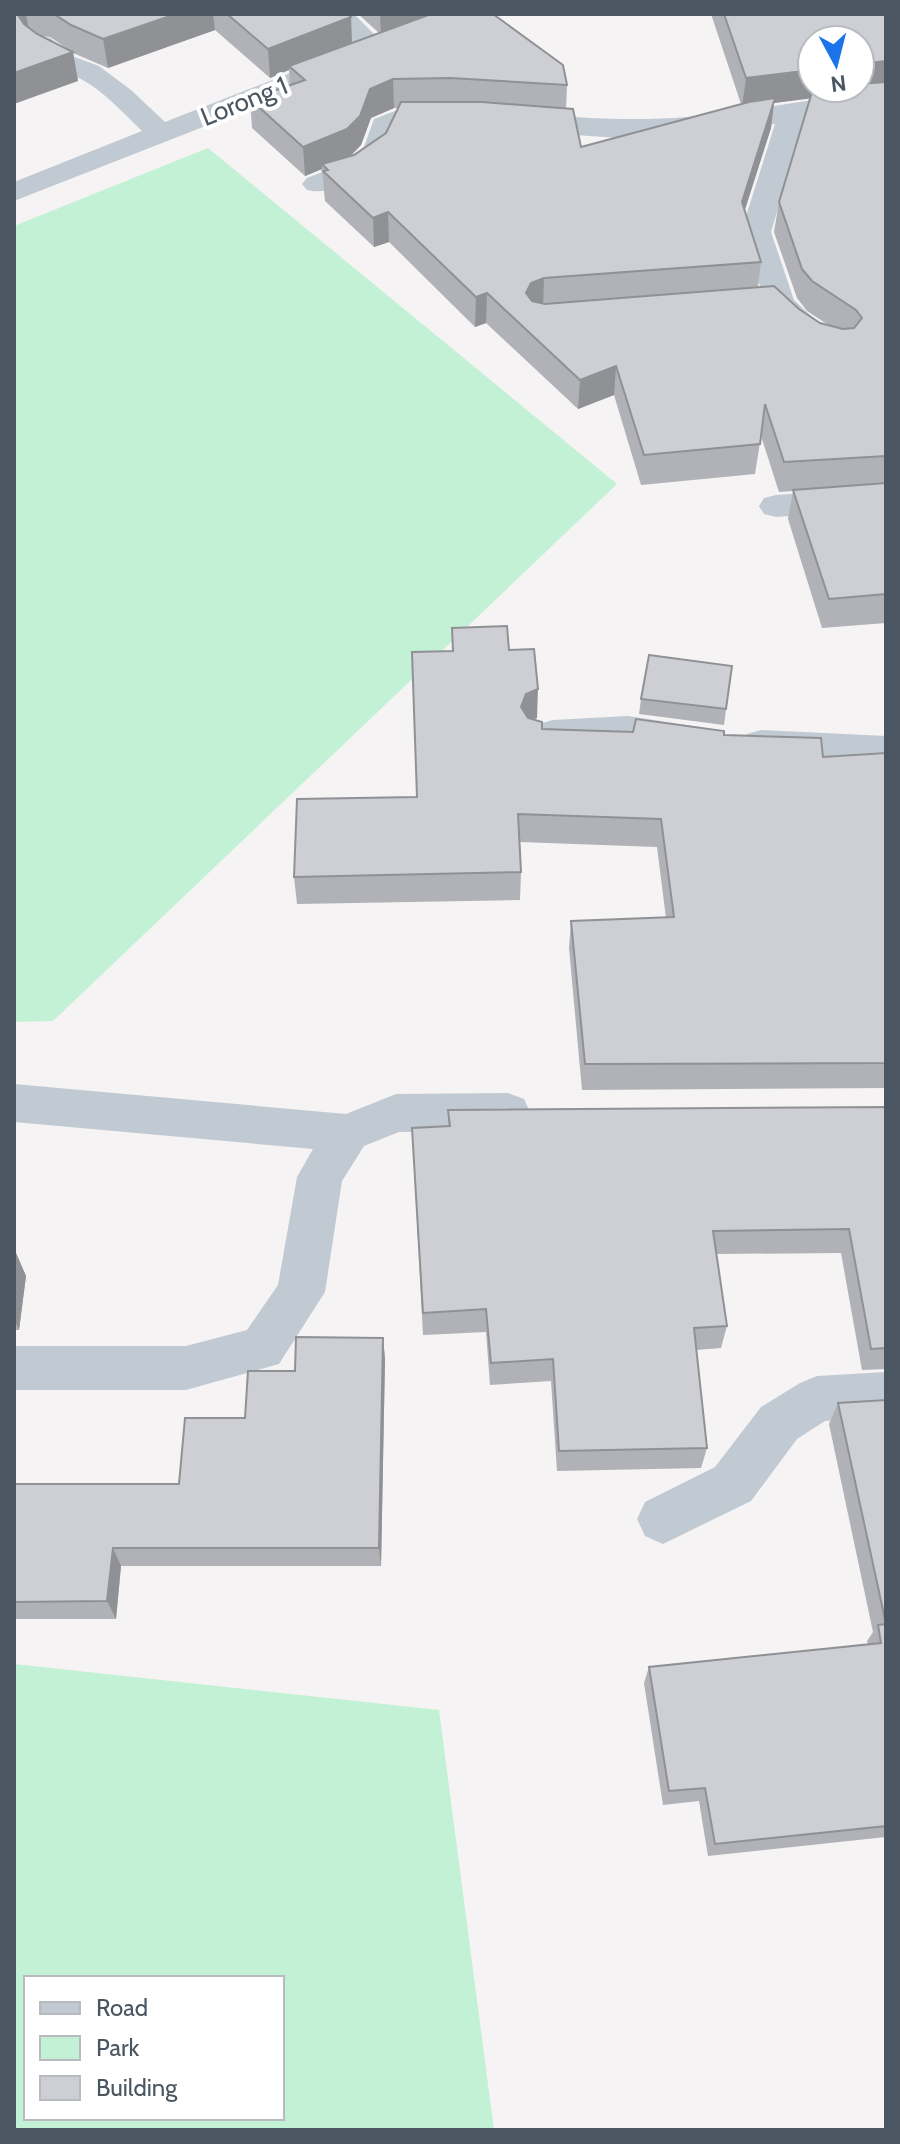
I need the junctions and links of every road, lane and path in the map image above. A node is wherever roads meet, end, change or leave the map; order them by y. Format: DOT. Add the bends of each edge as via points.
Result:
graph roads {
  1 [pos="339,14"];
  2 [pos="404,39"];
  3 [pos="40,44"];
  4 [pos="375,49"];
  5 [pos="886,100"];
  6 [pos="793,113"];
  7 [pos="161,134"];
  8 [pos="317,184"];
  9 [pos="14,192"];
  10 [pos="837,348"];
  11 [pos="886,498"];
  12 [pos="776,506"];
  13 [pos="541,734"];
  14 [pos="886,750"];
  15 [pos="14,1103"];
  16 [pos="555,1112"];
  17 [pos="348,1133"];
  18 [pos="14,1368"];
  19 [pos="886,1395"];
  20 [pos="663,1519"];
  1 -- 4 [label="street"];
  2 -- 4 [label="street, Lorong 1"];
  3 -- 7 [label="street" via="62,62 89,72"];
  4 -- 7 [label="street, Lorong 1"];
  5 -- 6 [label="street"];
  6 -- 8 [label="street" via="619,129 395,120 384,125 378,150 360,167"];
  6 -- 10 [label="street" via="756,232 764,303"];
  7 -- 9 [label="street, Lorong 1"];
  11 -- 12 [label="street"];
  13 -- 14 [label="street" via="628,730 719,742"];
  15 -- 17 [label="street"];
  16 -- 17 [label="street" via="396,1113"];
  17 -- 18 [label="street" via="320,1177 301,1292 262,1348 186,1368"];
  19 -- 20 [label="street" via="817,1399 779,1423 733,1484"];
}
